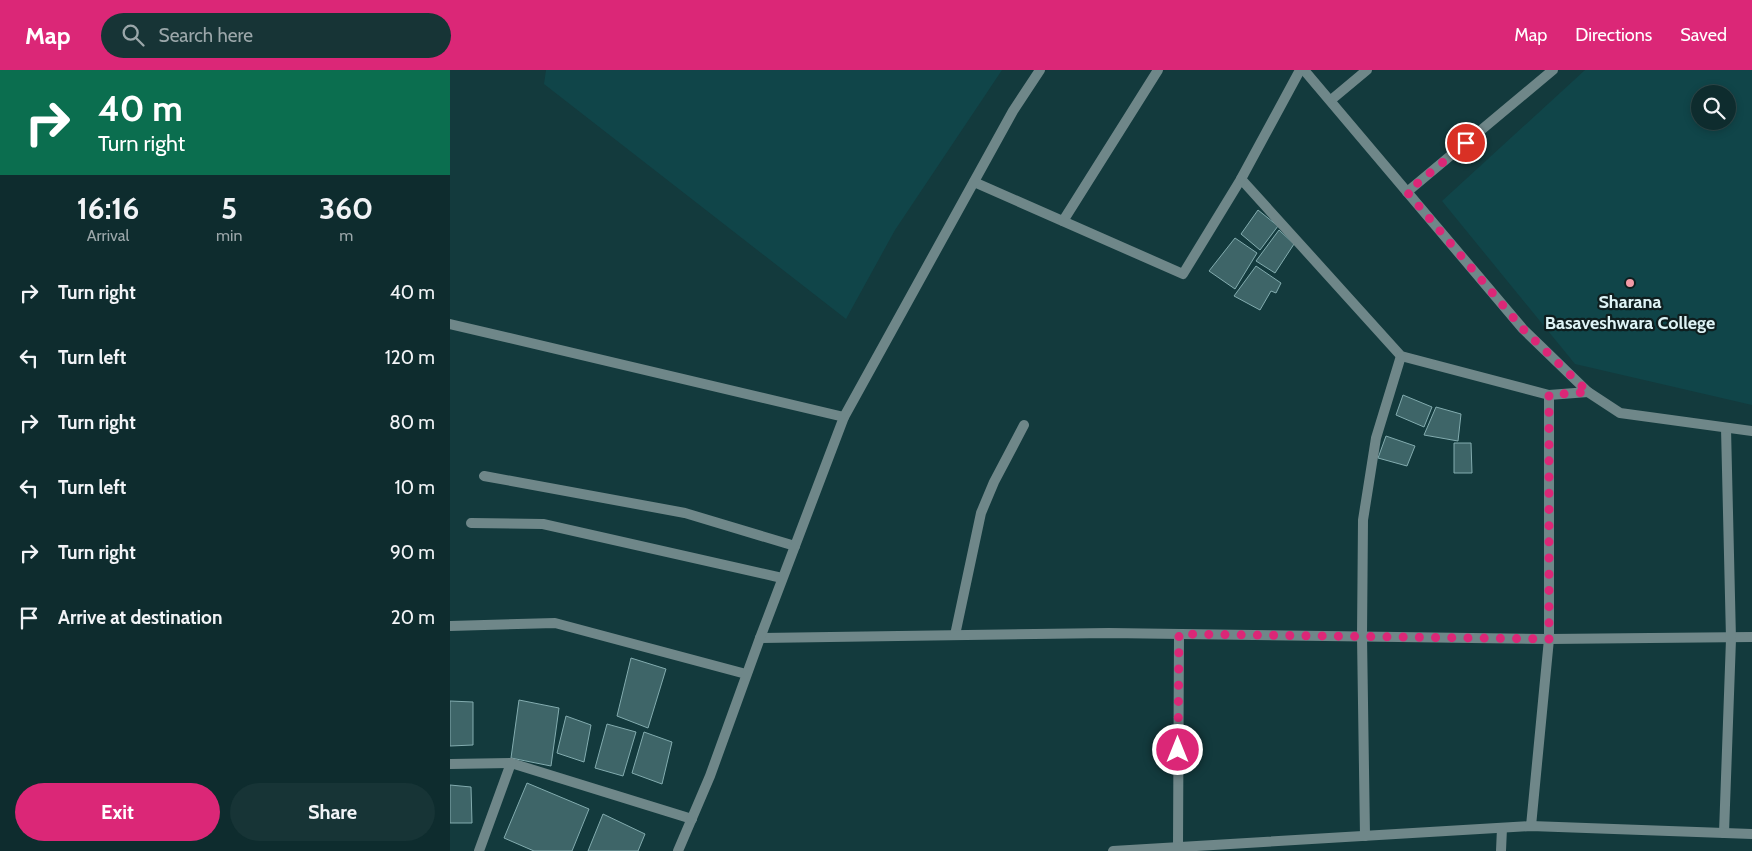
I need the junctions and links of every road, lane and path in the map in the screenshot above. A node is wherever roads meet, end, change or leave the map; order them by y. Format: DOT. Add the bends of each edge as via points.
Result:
graph roads {
  1 [pos="1040,70"];
  2 [pos="1158,70"];
  3 [pos="1300,70"];
  4 [pos="1304,70"];
  5 [pos="1367,70"];
  6 [pos="1553,70"];
  7 [pos="1330,100"];
  8 [pos="1241,179"];
  9 [pos="974,182"];
  10 [pos="1407,192"];
  11 [pos="1063,221"];
  12 [pos="450,324"];
  13 [pos="1400,356"];
  14 [pos="1588,392"];
  15 [pos="1549,395"];
  16 [pos="844,417"];
  17 [pos="1024,425"];
  18 [pos="1726,428"];
  19 [pos="1752,431"];
  20 [pos="484,476"];
  21 [pos="471,523"];
  22 [pos="795,546"];
  23 [pos="782,578"];
  24 [pos="450,626"];
  25 [pos="1179,634"];
  26 [pos="955,636"];
  27 [pos="1362,636"];
  28 [pos="760,638"];
  29 [pos="1731,638"];
  30 [pos="1752,638"];
  31 [pos="1549,639"];
  32 [pos="746,674"];
  33 [pos="511,763"];
  34 [pos="450,764"];
  35 [pos="692,819"];
  36 [pos="1531,826"];
  37 [pos="1502,828"];
  38 [pos="1724,833"];
  39 [pos="1752,834"];
  40 [pos="1365,836"];
  41 [pos="1178,847"];
  42 [pos="478,851"];
  43 [pos="678,851"];
  44 [pos="1113,851"];
  45 [pos="1501,851"];
  1 -- 9 [label="street"];
  2 -- 11 [label="street"];
  3 -- 8 [label="street"];
  4 -- 7 [label="street"];
  5 -- 7 [label="street"];
  6 -- 10 [label="street"];
  7 -- 10 [label="street"];
  8 -- 11 [label="street" via="1183,274"];
  8 -- 13 [label="street"];
  9 -- 11 [label="street"];
  9 -- 16 [label="street"];
  10 -- 14 [label="street" via="1523,329"];
  12 -- 16 [label="street"];
  13 -- 15 [label="street"];
  13 -- 27 [label="street" via="1376,438 1362,520"];
  14 -- 15 [label="street"];
  14 -- 18 [label="street" via="1620,412"];
  15 -- 31 [label="street"];
  16 -- 22 [label="street"];
  17 -- 26 [label="street" via="981,513"];
  18 -- 19 [label="street"];
  18 -- 29 [label="street"];
  20 -- 22 [label="street" via="685,513"];
  21 -- 23 [label="street" via="543,524"];
  22 -- 23 [label="street"];
  23 -- 28 [label="street"];
  24 -- 32 [label="street" via="555,623"];
  25 -- 26 [label="street"];
  25 -- 27 [label="street"];
  25 -- 41 [label="street"];
  26 -- 28 [label="street"];
  27 -- 31 [label="street"];
  27 -- 40 [label="street"];
  28 -- 32 [label="street"];
  29 -- 30 [label="street"];
  29 -- 31 [label="street"];
  29 -- 38 [label="street"];
  31 -- 36 [label="street"];
  32 -- 35 [label="street"];
  33 -- 34 [label="street"];
  33 -- 35 [label="street"];
  33 -- 42 [label="street"];
  35 -- 43 [label="street"];
  36 -- 37 [label="street"];
  36 -- 38 [label="street"];
  37 -- 40 [label="street"];
  37 -- 45 [label="street"];
  38 -- 39 [label="street"];
  40 -- 41 [label="street"];
  41 -- 44 [label="street"];
}
